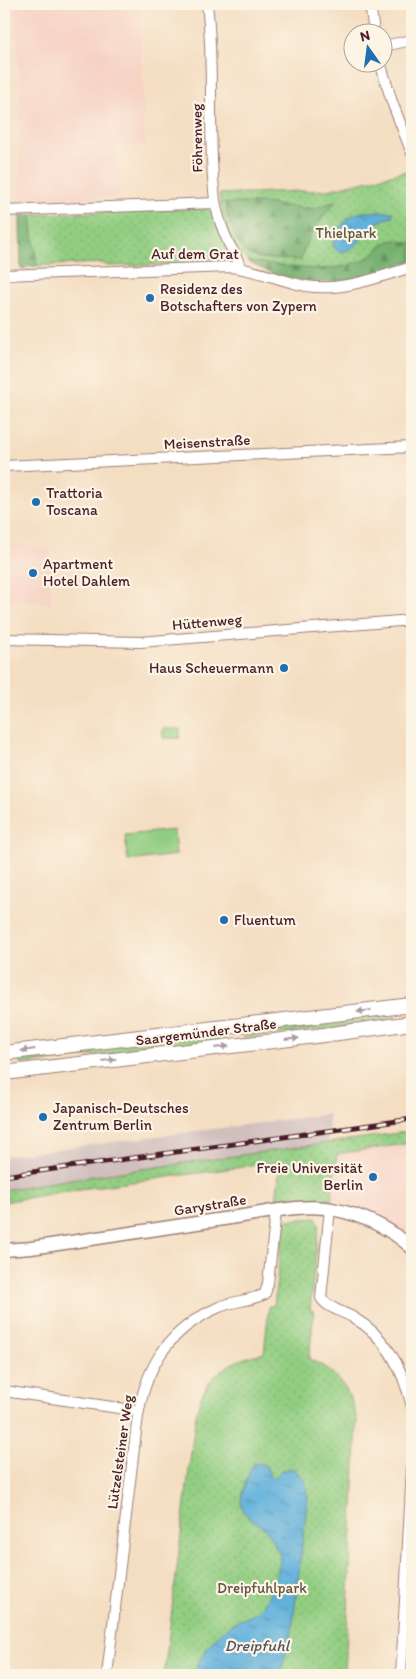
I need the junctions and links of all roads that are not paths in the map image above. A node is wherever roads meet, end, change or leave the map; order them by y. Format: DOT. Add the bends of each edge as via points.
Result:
graph roads {
  1 [pos="207,4"];
  2 [pos="370,4"];
  3 [pos="373,22"];
  4 [pos="412,40"];
  5 [pos="394,44"];
  6 [pos="383,72"];
  7 [pos="412,153"];
  8 [pos="215,203"];
  9 [pos="4,211"];
  10 [pos="412,267"];
  11 [pos="240,268"];
  12 [pos="4,275"];
  13 [pos="412,447"];
  14 [pos="4,466"];
  15 [pos="412,620"];
  16 [pos="4,639"];
  17 [pos="412,1006"];
  18 [pos="412,1023"];
  19 [pos="4,1053"];
  20 [pos="4,1073"];
  21 [pos="330,1208"];
  22 [pos="276,1212"];
  23 [pos="412,1248"];
  24 [pos="4,1250"];
  25 [pos="4,1392"];
  26 [pos="412,1407"];
  27 [pos="139,1411"];
  28 [pos="412,1468"];
  29 [pos="107,1675"];
  30 [pos="401,1675"];
  1 -- 8 [label="street, Föhrenweg"];
  2 -- 3 [label="street"];
  4 -- 5 [label="street"];
  6 -- 7 [label="street"];
  8 -- 9 [label="street"];
  8 -- 11 [label="street, Föhrenweg"];
  10 -- 11 [label="street, Auf dem Grat" via="352,284 323,287 294,283"];
  11 -- 12 [label="street, Auf dem Grat"];
  13 -- 14 [label="street, Meisenstraße"];
  15 -- 16 [label="street, Hüttenweg" via="140,642"];
  17 -- 19 [label="main road, Saargemünder Straße, one-way"];
  20 -- 18 [label="main road, Saargemünder Straße, one-way"];
  21 -- 22 [label="street, Garystraße"];
  21 -- 23 [label="street, Garystraße" via="379,1224"];
  21 -- 26 [label="street" via="321,1298 329,1306 358,1320 384,1345 403,1376"];
  22 -- 24 [label="street, Garystraße"];
  22 -- 27 [label="street, Lützelsteiner Weg" via="265,1294 216,1308 178,1332 156,1359"];
  25 -- 27 [label="street"];
  27 -- 29 [label="street, Lützelsteiner Weg"];
  28 -- 30 [label="street"];
}
